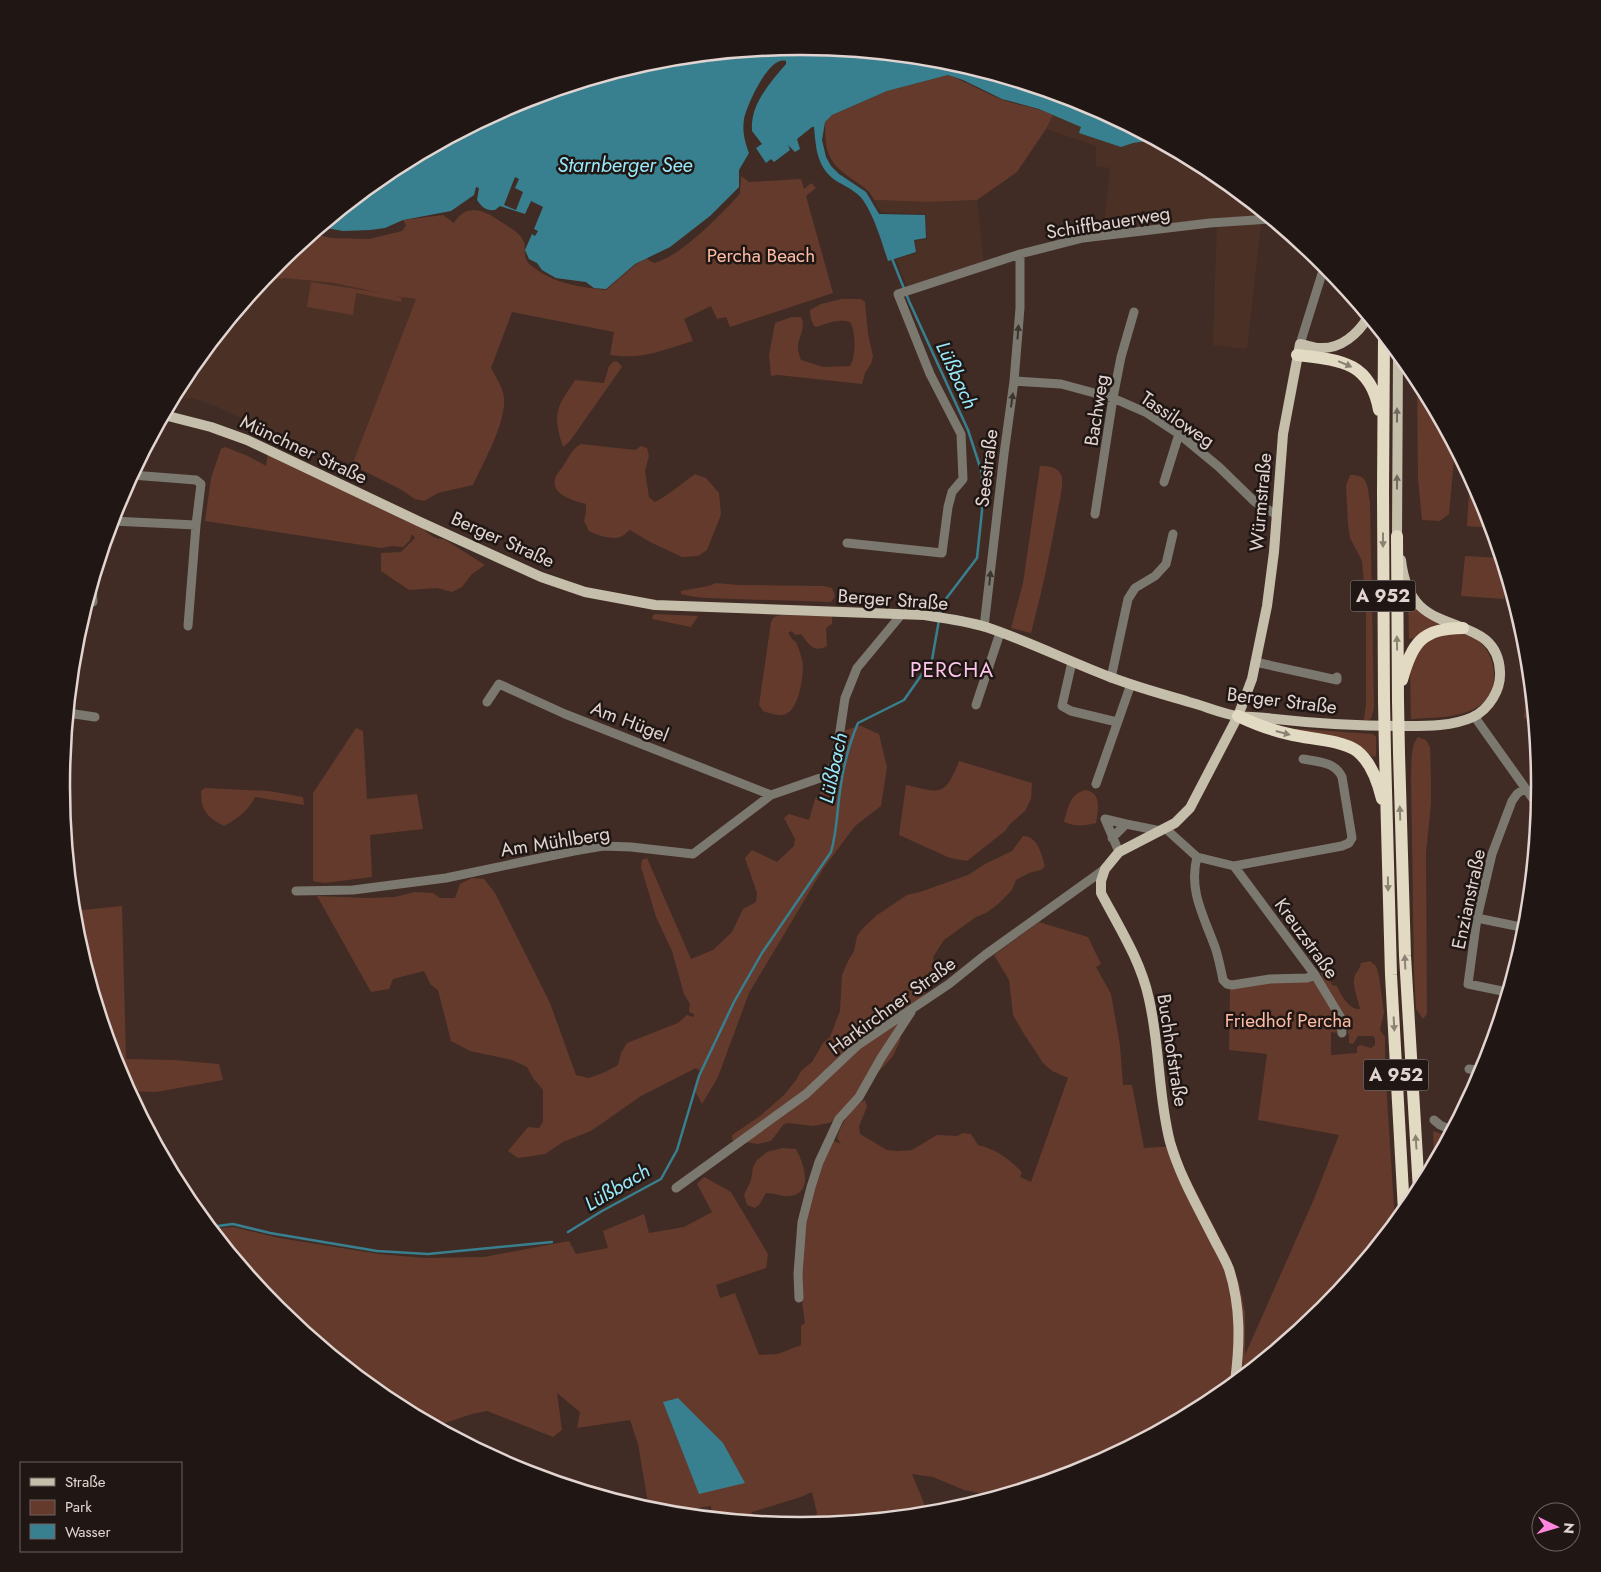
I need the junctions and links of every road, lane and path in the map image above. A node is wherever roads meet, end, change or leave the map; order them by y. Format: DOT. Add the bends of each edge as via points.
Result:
graph roads {
  1 [pos="1262,220"];
  2 [pos="1020,254"];
  3 [pos="1322,274"];
  4 [pos="1134,312"];
  5 [pos="1365,322"];
  6 [pos="1384,346"];
  7 [pos="1299,350"];
  8 [pos="1398,366"];
  9 [pos="1014,381"];
  10 [pos="1113,398"];
  11 [pos="169,416"];
  12 [pos="1178,434"];
  13 [pos="1383,438"];
  14 [pos="139,476"];
  15 [pos="1164,482"];
  16 [pos="1096,514"];
  17 [pos="1276,515"];
  18 [pos="119,521"];
  19 [pos="196,525"];
  20 [pos="426,525"];
  21 [pos="1173,534"];
  22 [pos="1397,536"];
  23 [pos="847,543"];
  24 [pos="901,615"];
  25 [pos="188,626"];
  26 [pos="984,627"];
  27 [pos="1463,628"];
  28 [pos="1000,633"];
  29 [pos="1072,662"];
  30 [pos="1255,662"];
  31 [pos="1337,677"];
  32 [pos="1111,678"];
  33 [pos="1131,684"];
  34 [pos="1398,696"];
  35 [pos="487,702"];
  36 [pos="976,705"];
  37 [pos="74,714"];
  38 [pos="1238,716"];
  39 [pos="1474,716"];
  40 [pos="95,717"];
  41 [pos="1117,722"];
  42 [pos="1303,759"];
  43 [pos="1096,784"];
  44 [pos="1524,788"];
  45 [pos="771,794"];
  46 [pos="1531,797"];
  47 [pos="1126,824"];
  48 [pos="1163,830"];
  49 [pos="1387,836"];
  50 [pos="1112,838"];
  51 [pos="1119,852"];
  52 [pos="1197,857"];
  53 [pos="1234,866"];
  54 [pos="1105,869"];
  55 [pos="296,891"];
  56 [pos="1477,918"];
  57 [pos="1517,926"];
  58 [pos="1315,975"];
  59 [pos="1502,991"];
  60 [pos="913,1010"];
  61 [pos="1342,1033"];
  62 [pos="1469,1069"];
  63 [pos="1474,1070"];
  64 [pos="1434,1120"];
  65 [pos="1446,1128"];
  66 [pos="1418,1176"];
  67 [pos="676,1188"];
  68 [pos="1403,1198"];
  69 [pos="799,1298"];
  70 [pos="1236,1373"];
  1 -- 2 [label="street, Schiffbauerweg" via="1083,238"];
  9 -- 2 [label="street, Seestraße, one-way" via="1020,308"];
  2 -- 23 [label="street, Schiffbauerweg" via="898,294 930,374 961,434 963,479 952,492 942,553"];
  3 -- 7 [label="street"];
  4 -- 10 [label="street, Bachweg"];
  5 -- 7 [label="main road" via="1356,334 1336,346"];
  6 -- 13 [label="highway, A 952"];
  7 -- 13 [label="highway, one-way" via="1341,361 1366,377 1378,404"];
  7 -- 17 [label="main road, Würmstraße" via="1283,434"];
  22 -- 8 [label="main road, one-way"];
  9 -- 10 [label="street, Tassiloweg" via="1062,384"];
  26 -- 9 [label="street, Seestraße, one-way"];
  10 -- 12 [label="street, Tassiloweg" via="1147,413"];
  10 -- 16 [label="street, Bachweg"];
  11 -- 20 [label="main road, Münchner Straße" via="246,440"];
  12 -- 15 [label="street"];
  12 -- 17 [label="street, Tassiloweg" via="1255,502"];
  13 -- 49 [label="highway, A 952, one-way, bridge"];
  14 -- 19 [label="street" via="196,480 201,484"];
  17 -- 30 [label="main road, Würmstraße" via="1267,606"];
  18 -- 19 [label="street"];
  19 -- 25 [label="street"];
  20 -- 24 [label="main road, Berger Straße" via="541,577 585,592 623,600 664,606"];
  21 -- 32 [label="street" via="1166,564 1156,576 1135,588 1128,598"];
  22 -- 27 [label="main road" via="1405,578 1413,598 1431,614"];
  34 -- 22 [label="highway, A 952, one-way"];
  24 -- 26 [label="main road, Berger Straße" via="943,618"];
  24 -- 45 [label="street, Am Mühlberg" via="857,668 845,698 835,764 822,777"];
  26 -- 28 [label="main road, Berger Straße"];
  27 -- 34 [label="highway" via="1434,632 1418,642 1407,663"];
  27 -- 39 [label="main road" via="1485,639 1498,661 1500,672 1496,692 1486,708"];
  28 -- 29 [label="main road, Berger Straße"];
  28 -- 36 [label="street"];
  29 -- 32 [label="main road, Berger Straße"];
  29 -- 41 [label="street" via="1062,706"];
  30 -- 31 [label="street" via="1337,680"];
  30 -- 38 [label="main road, Würmstraße"];
  32 -- 33 [label="main road, Berger Straße"];
  33 -- 38 [label="main road, Berger Straße"];
  33 -- 41 [label="street"];
  66 -- 34 [label="highway, A 952, one-way, bridge" via="1405,965"];
  35 -- 45 [label="street, Am Hügel" via="499,684 565,714"];
  37 -- 40 [label="street"];
  38 -- 39 [label="main road, Berger Straße" via="1369,726 1421,726 1461,721"];
  38 -- 48 [label="main road" via="1190,808"];
  38 -- 49 [label="highway, one-way" via="1278,732 1356,750 1365,759 1379,786"];
  39 -- 44 [label="street"];
  41 -- 43 [label="street"];
  42 -- 53 [label="street" via="1333,765 1339,771 1352,838 1342,846"];
  44 -- 46 [label="street"];
  44 -- 56 [label="street, Enzianstraße" via="1512,802 1492,854"];
  45 -- 55 [label="street, Am Mühlberg" via="692,854 603,846 446,878 354,890"];
  47 -- 48 [label="street"];
  47 -- 50 [label="street"];
  47 -- 50 [label="street" via="1106,819"];
  48 -- 51 [label="main road"];
  48 -- 52 [label="street"];
  49 -- 68 [label="highway, A 952, one-way"];
  50 -- 51 [label="street"];
  51 -- 54 [label="main road"];
  52 -- 53 [label="street"];
  52 -- 58 [label="street" via="1194,887 1227,984"];
  53 -- 58 [label="street, Kreuzstraße"];
  54 -- 60 [label="street, Harkirchner Straße"];
  54 -- 70 [label="main road, Buchhofstraße" via="1101,892 1141,970 1149,998 1168,1131 1177,1163 1228,1268 1236,1297 1239,1336"];
  56 -- 57 [label="street"];
  56 -- 59 [label="street, Enzianstraße" via="1468,984"];
  58 -- 61 [label="street, Kreuzstraße" via="1341,1018"];
  60 -- 67 [label="street, Harkirchner Straße" via="858,1045 806,1094"];
  60 -- 69 [label="street" via="859,1097 840,1119 820,1162 802,1222"];
  62 -- 63 [label="street"];
  64 -- 65 [label="street"];
}
